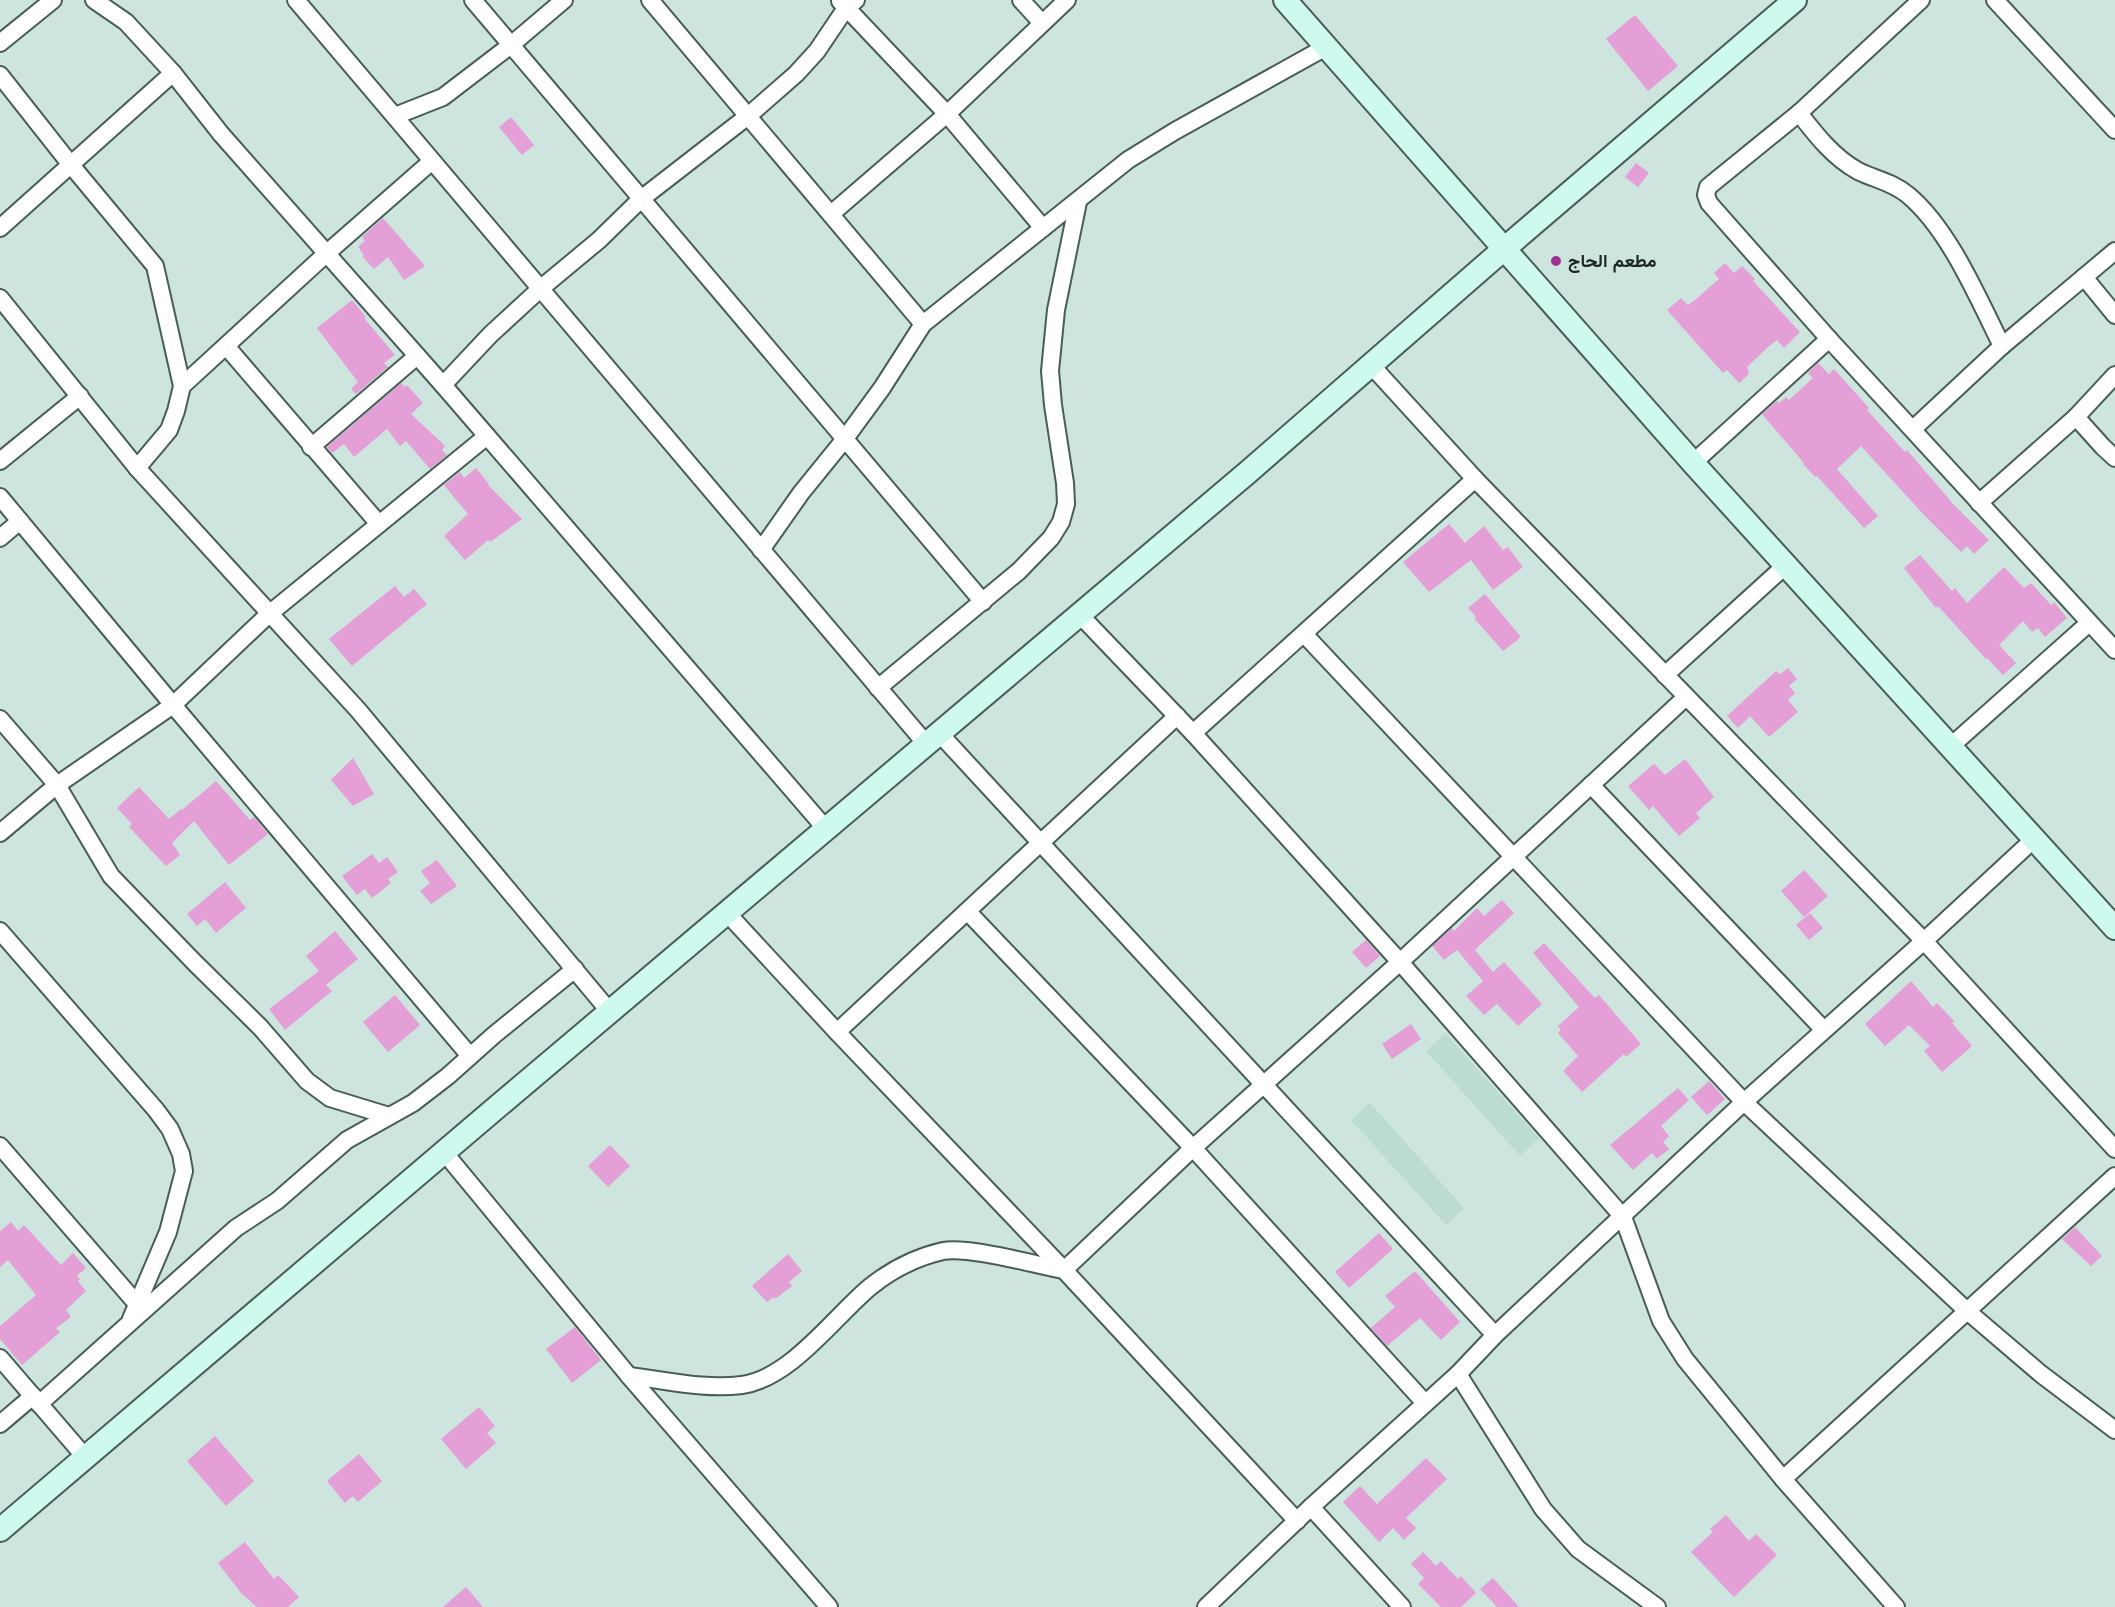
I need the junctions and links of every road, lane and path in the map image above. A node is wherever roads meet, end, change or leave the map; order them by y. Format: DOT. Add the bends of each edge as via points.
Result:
graph roads {
  1 [pos="53,0"];
  2 [pos="94,0"];
  3 [pos="296,0"];
  4 [pos="473,0"];
  5 [pos="564,0"];
  6 [pos="650,0"];
  7 [pos="1021,0"];
  8 [pos="1067,0"];
  9 [pos="1285,0"];
  10 [pos="1795,0"];
  11 [pos="1921,0"];
  12 [pos="1995,0"];
  13 [pos="847,3"];
  14 [pos="1042,23"];
  15 [pos="0,43"];
  16 [pos="511,45"];
  17 [pos="1326,47"];
  18 [pos="173,73"];
  19 [pos="0,75"];
  20 [pos="1799,113"];
  21 [pos="947,114"];
  22 [pos="395,116"];
  23 [pos="748,116"];
  24 [pos="2115,130"];
  25 [pos="432,161"];
  26 [pos="71,165"];
  27 [pos="641,199"];
  28 [pos="1078,202"];
  29 [pos="831,214"];
  30 [pos="0,228"];
  31 [pos="1042,228"];
  32 [pos="1504,249"];
  33 [pos="2115,251"];
  34 [pos="327,253"];
  35 [pos="2084,277"];
  36 [pos="540,289"];
  37 [pos="0,298"];
  38 [pos="2115,315"];
  39 [pos="923,324"];
  40 [pos="1828,339"];
  41 [pos="226,346"];
  42 [pos="2002,346"];
  43 [pos="417,356"];
  44 [pos="1371,365"];
  45 [pos="2115,375"];
  46 [pos="182,386"];
  47 [pos="443,386"];
  48 [pos="80,396"];
  49 [pos="2076,417"];
  50 [pos="1912,429"];
  51 [pos="487,436"];
  52 [pos="844,440"];
  53 [pos="311,447"];
  54 [pos="2115,458"];
  55 [pos="0,461"];
  56 [pos="1693,463"];
  57 [pos="137,468"];
  58 [pos="1475,479"];
  59 [pos="0,497"];
  60 [pos="1979,503"];
  61 [pos="20,520"];
  62 [pos="379,524"];
  63 [pos="0,538"];
  64 [pos="761,550"];
  65 [pos="1786,565"];
  66 [pos="983,602"];
  67 [pos="269,614"];
  68 [pos="1079,614"];
  69 [pos="2090,623"];
  70 [pos="1304,634"];
  71 [pos="2115,650"];
  72 [pos="1665,675"];
  73 [pos="878,688"];
  74 [pos="1686,697"];
  75 [pos="173,705"];
  76 [pos="1177,716"];
  77 [pos="0,719"];
  78 [pos="1193,734"];
  79 [pos="933,740"];
  80 [pos="1951,746"];
  81 [pos="57,785"];
  82 [pos="1591,785"];
  83 [pos="826,829"];
  84 [pos="0,833"];
  85 [pos="2034,839"];
  86 [pos="1040,844"];
  87 [pos="1513,858"];
  88 [pos="968,912"];
  89 [pos="727,913"];
  90 [pos="2115,928"];
  91 [pos="0,931"];
  92 [pos="1924,941"];
  93 [pos="1400,962"];
  94 [pos="575,969"];
  95 [pos="610,1012"];
  96 [pos="1824,1030"];
  97 [pos="837,1032"];
  98 [pos="470,1056"];
  99 [pos="1264,1084"];
  100 [pos="1744,1102"];
  101 [pos="389,1116"];
  102 [pos="0,1146"];
  103 [pos="1193,1148"];
  104 [pos="2115,1149"];
  105 [pos="444,1152"];
  106 [pos="2115,1176"];
  107 [pos="1623,1217"];
  108 [pos="1064,1270"];
  109 [pos="137,1304"];
  110 [pos="1966,1310"];
  111 [pos="129,1324"];
  112 [pos="1495,1335"];
  113 [pos="0,1358"];
  114 [pos="1458,1374"];
  115 [pos="629,1376"];
  116 [pos="36,1400"];
  117 [pos="1425,1403"];
  118 [pos="0,1424"];
  119 [pos="2115,1430"];
  120 [pos="86,1458"];
  121 [pos="1783,1479"];
  122 [pos="1311,1507"];
  123 [pos="1297,1521"];
  124 [pos="0,1530"];
  125 [pos="830,1607"];
  126 [pos="1206,1607"];
  127 [pos="1402,1607"];
  128 [pos="1657,1607"];
  129 [pos="1896,1607"];
  1 -- 15 [label="street"];
  2 -- 18 [label="street" via="126,22"];
  3 -- 22 [label="street"];
  4 -- 16 [label="street"];
  5 -- 16 [label="street"];
  6 -- 23 [label="street"];
  7 -- 14 [label="street"];
  8 -- 14 [label="street"];
  9 -- 17 [label="street"];
  10 -- 32 [label="street"];
  11 -- 20 [label="street"];
  12 -- 24 [label="street"];
  13 -- 21 [label="street"];
  13 -- 23 [label="street" via="817,51"];
  14 -- 21 [label="street"];
  16 -- 22 [label="street" via="443,97"];
  16 -- 27 [label="street"];
  17 -- 28 [label="street" via="1166,136 1128,160"];
  17 -- 32 [label="street"];
  18 -- 26 [label="street"];
  18 -- 34 [label="street" via="221,134"];
  19 -- 26 [label="street"];
  20 -- 40 [label="street" via="1708,187 1706,195"];
  20 -- 42 [label="street" via="1848,164 1890,183 1923,210 1958,261"];
  21 -- 29 [label="street"];
  21 -- 31 [label="street"];
  22 -- 25 [label="street"];
  23 -- 27 [label="street"];
  23 -- 29 [label="street"];
  25 -- 34 [label="street"];
  25 -- 36 [label="street"];
  26 -- 30 [label="street"];
  26 -- 46 [label="street" via="155,266"];
  27 -- 36 [label="street"];
  27 -- 52 [label="street"];
  28 -- 31 [label="street"];
  28 -- 66 [label="street" via="1056,310 1050,371 1066,504 1051,538"];
  29 -- 39 [label="street"];
  31 -- 39 [label="street"];
  32 -- 44 [label="street"];
  32 -- 56 [label="street"];
  33 -- 35 [label="street"];
  34 -- 41 [label="street"];
  34 -- 43 [label="street"];
  35 -- 38 [label="street"];
  35 -- 42 [label="street"];
  36 -- 47 [label="street"];
  36 -- 64 [label="street"];
  37 -- 48 [label="street"];
  39 -- 52 [label="street"];
  40 -- 50 [label="street"];
  40 -- 56 [label="street"];
  41 -- 46 [label="street"];
  41 -- 53 [label="street"];
  42 -- 50 [label="street"];
  43 -- 47 [label="street"];
  43 -- 53 [label="street"];
  44 -- 58 [label="street"];
  44 -- 68 [label="street"];
  45 -- 49 [label="street"];
  46 -- 57 [label="street" via="169,430"];
  47 -- 51 [label="street"];
  48 -- 55 [label="street"];
  48 -- 57 [label="street"];
  49 -- 54 [label="street"];
  49 -- 60 [label="street"];
  50 -- 60 [label="street"];
  51 -- 62 [label="street"];
  51 -- 83 [label="street"];
  52 -- 64 [label="street"];
  52 -- 66 [label="street"];
  53 -- 62 [label="street"];
  56 -- 65 [label="street"];
  57 -- 67 [label="street"];
  58 -- 70 [label="street"];
  58 -- 72 [label="street"];
  59 -- 61 [label="street"];
  60 -- 69 [label="street"];
  61 -- 63 [label="street"];
  61 -- 75 [label="street"];
  62 -- 67 [label="street"];
  64 -- 73 [label="street"];
  65 -- 72 [label="street"];
  65 -- 80 [label="street"];
  66 -- 73 [label="street"];
  67 -- 75 [label="street"];
  67 -- 94 [label="street" via="358,710"];
  68 -- 76 [label="street"];
  68 -- 79 [label="street"];
  69 -- 71 [label="street"];
  69 -- 80 [label="street"];
  70 -- 78 [label="street"];
  70 -- 87 [label="street"];
  72 -- 74 [label="street"];
  73 -- 79 [label="street"];
  74 -- 82 [label="street"];
  74 -- 92 [label="street"];
  75 -- 81 [label="street"];
  75 -- 98 [label="street"];
  76 -- 78 [label="street"];
  76 -- 86 [label="street"];
  77 -- 81 [label="street"];
  78 -- 93 [label="street"];
  79 -- 83 [label="street"];
  79 -- 86 [label="street"];
  80 -- 85 [label="street"];
  81 -- 84 [label="street"];
  81 -- 101 [label="street" via="111,876 260,1026 307,1081 330,1098"];
  82 -- 87 [label="street"];
  82 -- 96 [label="street"];
  83 -- 89 [label="street"];
  85 -- 90 [label="street"];
  85 -- 92 [label="street"];
  86 -- 88 [label="street"];
  86 -- 99 [label="street"];
  87 -- 93 [label="street"];
  87 -- 100 [label="street"];
  88 -- 97 [label="street"];
  88 -- 103 [label="street"];
  89 -- 95 [label="street"];
  89 -- 97 [label="street"];
  91 -- 109 [label="street" via="156,1110 181,1154 184,1171 168,1232"];
  92 -- 96 [label="street"];
  92 -- 104 [label="street"];
  93 -- 99 [label="street"];
  93 -- 107 [label="street"];
  94 -- 95 [label="street"];
  94 -- 98 [label="street"];
  95 -- 105 [label="street"];
  96 -- 100 [label="street"];
  97 -- 108 [label="street"];
  98 -- 101 [label="street" via="413,1103"];
  99 -- 103 [label="street"];
  99 -- 112 [label="street"];
  100 -- 107 [label="street"];
  100 -- 110 [label="street"];
  101 -- 111 [label="street" via="347,1140 277,1201 236,1228"];
  102 -- 109 [label="street"];
  103 -- 108 [label="street"];
  103 -- 117 [label="street"];
  105 -- 115 [label="street"];
  105 -- 120 [label="street"];
  106 -- 110 [label="street"];
  107 -- 112 [label="street"];
  107 -- 121 [label="street" via="1661,1321 1690,1367"];
  108 -- 115 [label="street" via="971,1252 945,1251 888,1273 778,1371 744,1385 709,1387"];
  108 -- 123 [label="street"];
  109 -- 111 [label="street"];
  110 -- 119 [label="street"];
  110 -- 121 [label="street"];
  111 -- 116 [label="street"];
  112 -- 114 [label="street"];
  113 -- 116 [label="street"];
  114 -- 117 [label="street"];
  114 -- 128 [label="street" via="1543,1509 1578,1549"];
  115 -- 125 [label="street"];
  116 -- 118 [label="street"];
  116 -- 120 [label="street"];
  117 -- 122 [label="street"];
  120 -- 124 [label="street"];
  121 -- 129 [label="street"];
  122 -- 123 [label="street"];
  122 -- 127 [label="street"];
  123 -- 126 [label="street"];
}
